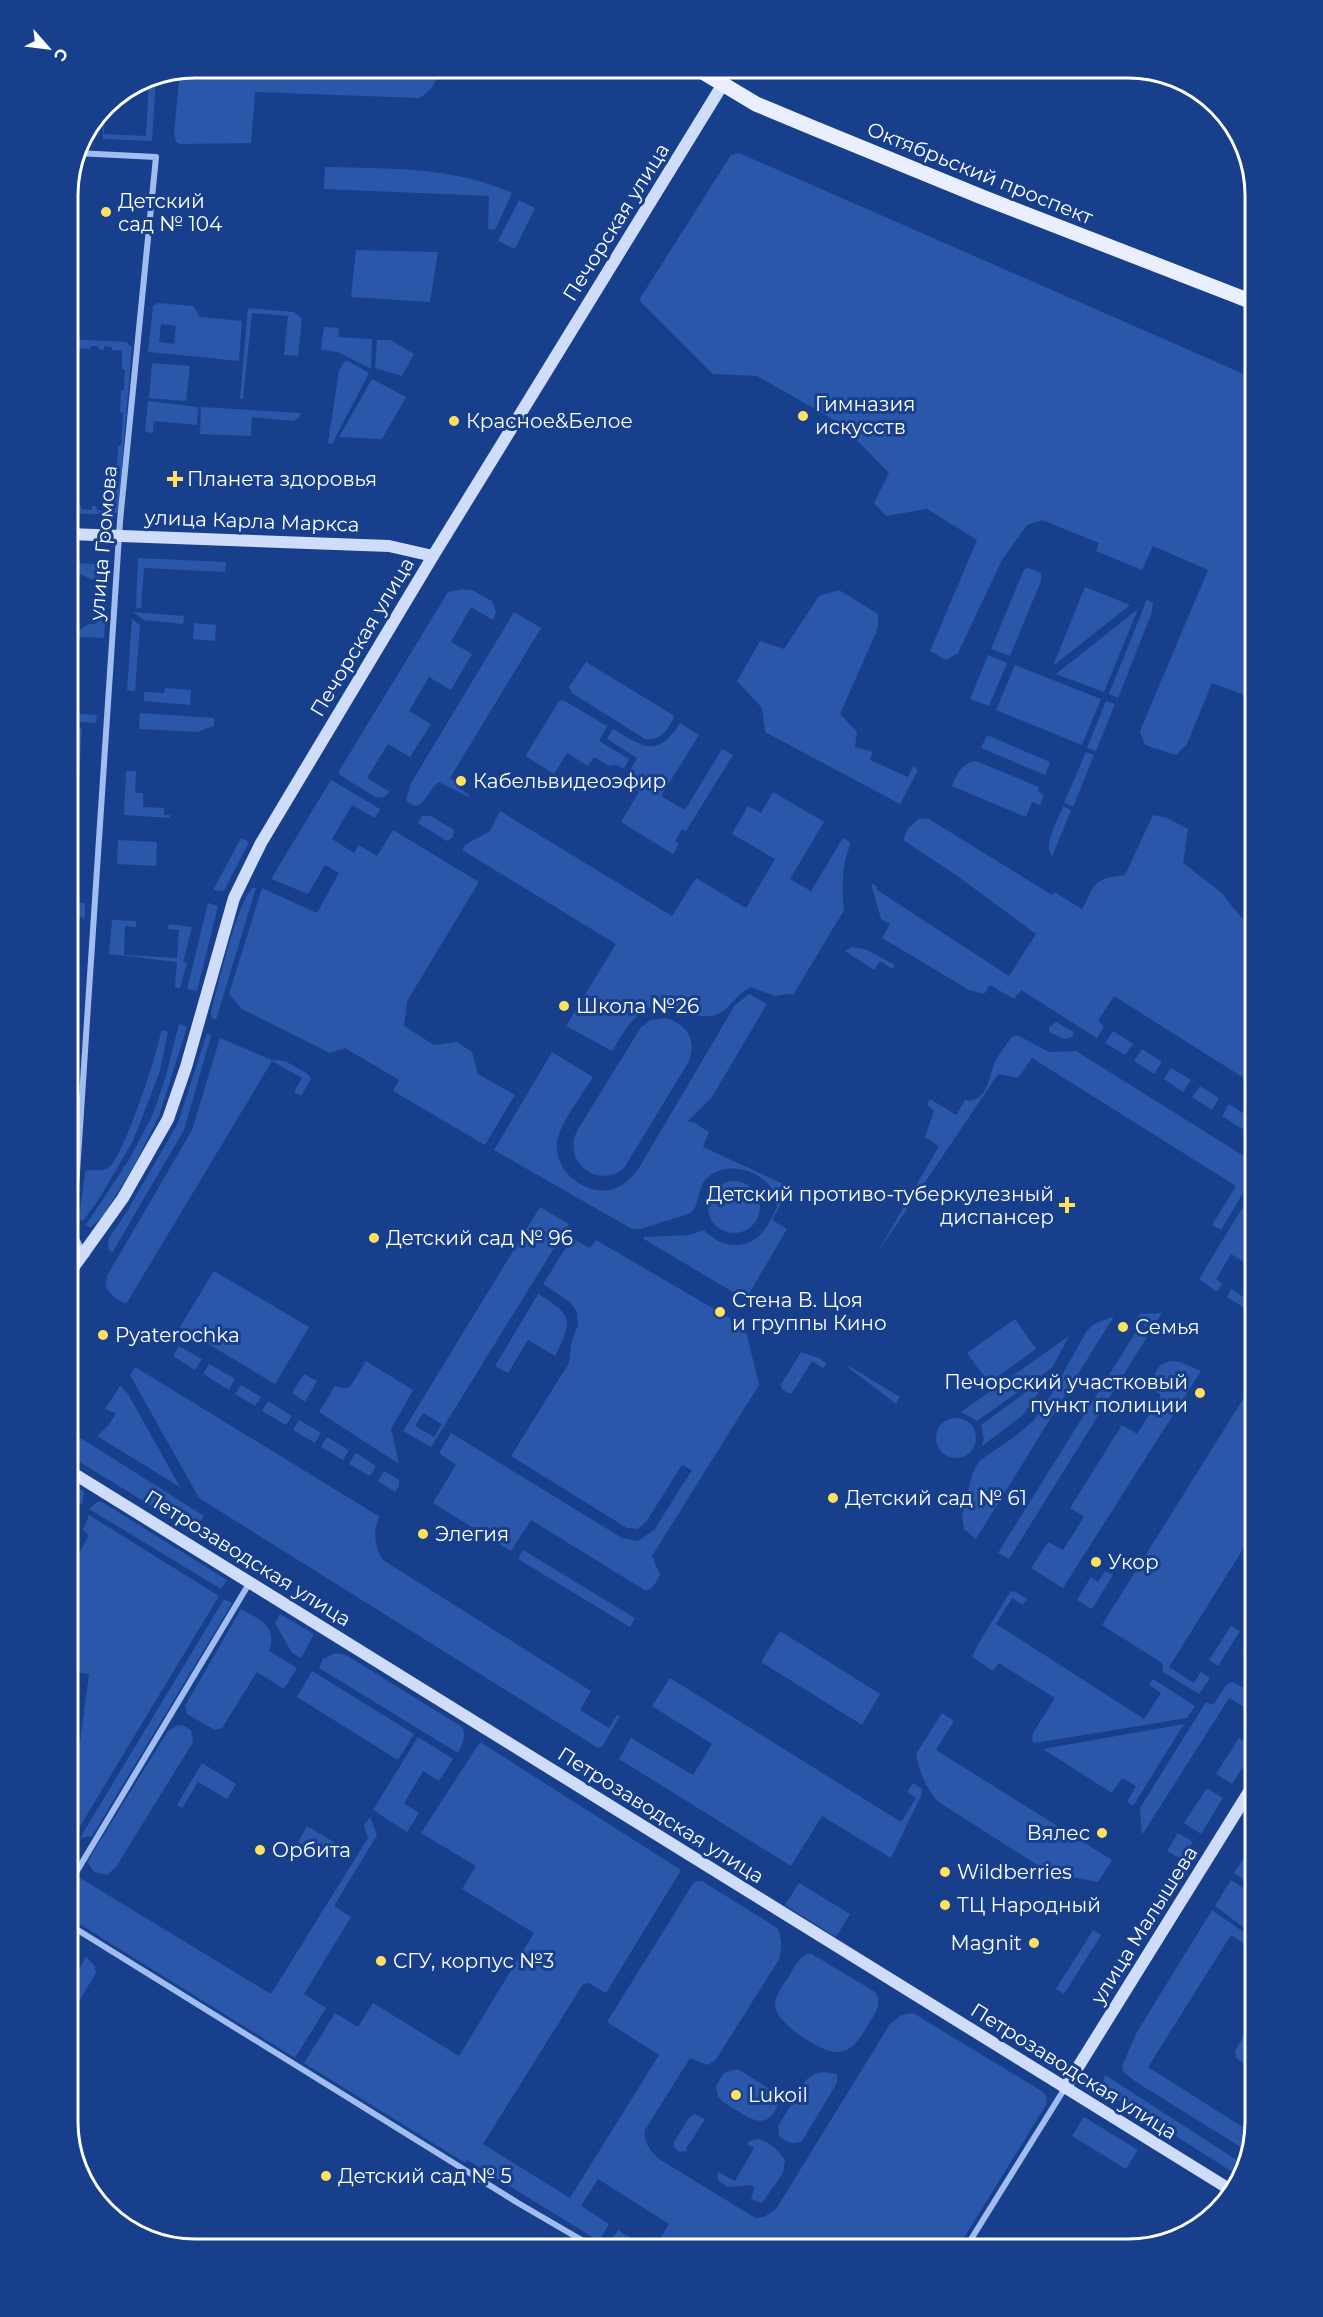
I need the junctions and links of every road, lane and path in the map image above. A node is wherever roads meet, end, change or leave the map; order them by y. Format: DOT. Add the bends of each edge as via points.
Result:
graph roads {
  1 [pos="713,78"];
  2 [pos="726,78"];
  3 [pos="723,84"];
  4 [pos="86,153"];
  5 [pos="1245,299"];
  6 [pos="78,534"];
  7 [pos="119,536"];
  8 [pos="433,556"];
  9 [pos="78,1162"];
  10 [pos="78,1242"];
  11 [pos="78,1251"];
  12 [pos="84,1253"];
  13 [pos="78,1261"];
  14 [pos="78,1476"];
  15 [pos="250,1582"];
  16 [pos="1245,1800"];
  17 [pos="78,1869"];
  18 [pos="78,1930"];
  19 [pos="1065,2088"];
  20 [pos="1225,2187"];
  21 [pos="580,2239"];
  22 [pos="971,2239"];
  1 -- 3 [label="main road, Октябрьский проспект"];
  2 -- 3 [label="street, Печорская улица"];
  3 -- 5 [label="main road, Октябрьский проспект" via="756,104 849,143"];
  3 -- 8 [label="street, Печорская улица"];
  4 -- 7 [label="street, улица Громова" via="156,157"];
  6 -- 7 [label="street, улица Карла Маркса"];
  7 -- 8 [label="street, улица Карла Маркса" via="389,546"];
  7 -- 9 [label="street, улица Громова"];
  8 -- 12 [label="street, Печорская улица" via="243,876 168,1119 123,1198"];
  10 -- 12 [label="street, улица Громова"];
  11 -- 12 [label="street"];
  12 -- 13 [label="street"];
  14 -- 15 [label="street, Петрозаводская улица"];
  15 -- 17 [label="street"];
  15 -- 19 [label="street, Петрозаводская улица"];
  16 -- 19 [label="street, улица Малышева"];
  18 -- 21 [label="street"];
  19 -- 20 [label="street, Петрозаводская улица"];
  19 -- 22 [label="street"];
}
